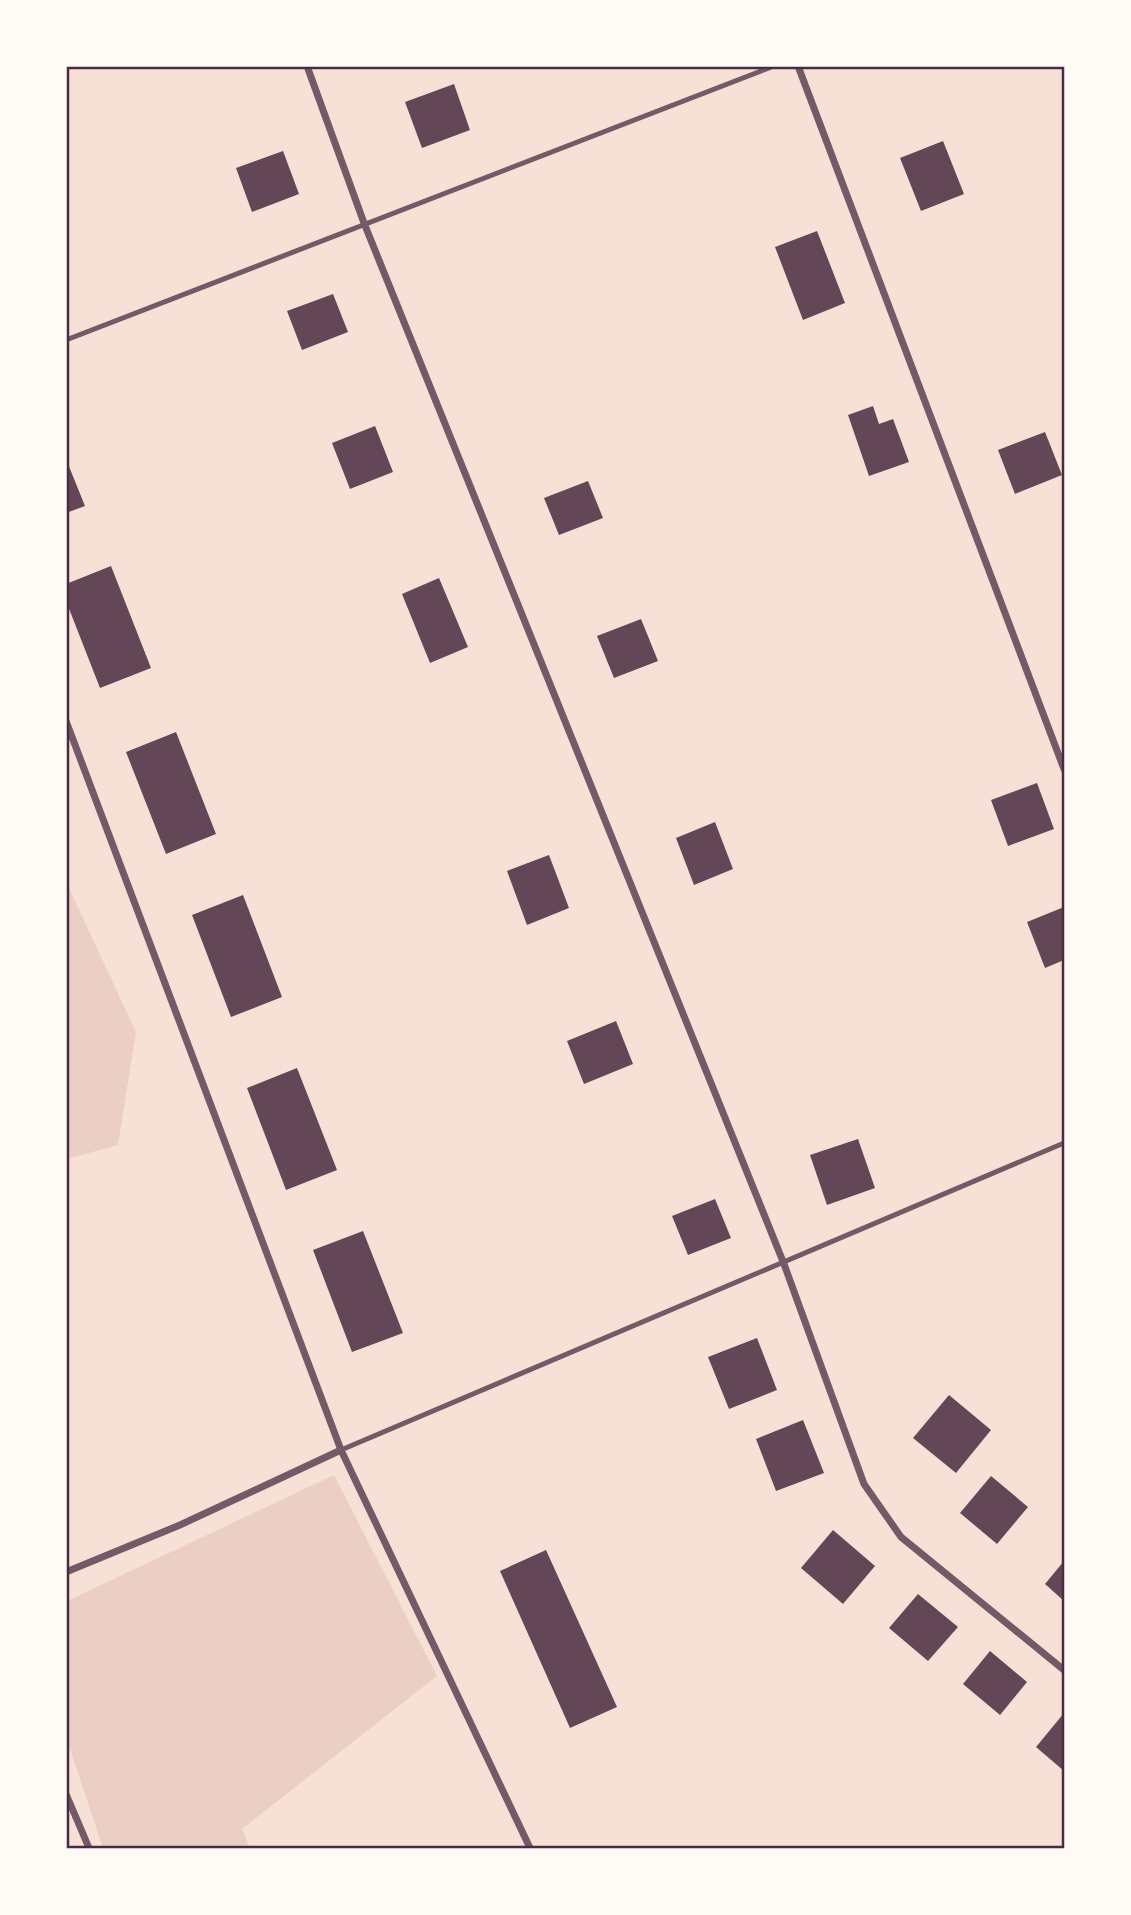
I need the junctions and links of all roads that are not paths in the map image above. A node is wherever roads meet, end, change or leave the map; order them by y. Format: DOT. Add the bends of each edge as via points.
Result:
graph roads {
  1 [pos="307,66"];
  2 [pos="774,66"];
  3 [pos="797,66"];
  4 [pos="364,223"];
  5 [pos="66,340"];
  6 [pos="66,720"];
  7 [pos="1065,769"];
  8 [pos="1065,1143"];
  9 [pos="784,1264"];
  10 [pos="341,1450"];
  11 [pos="66,1572"];
  12 [pos="1065,1670"];
  13 [pos="66,1794"];
  14 [pos="89,1849"];
  15 [pos="530,1849"];
  1 -- 4 [label="street"];
  2 -- 4 [label="lane"];
  3 -- 7 [label="street"];
  4 -- 5 [label="lane"];
  4 -- 9 [label="street"];
  6 -- 10 [label="street"];
  8 -- 9 [label="lane"];
  9 -- 10 [label="lane"];
  9 -- 12 [label="street" via="864,1484 901,1537"];
  10 -- 11 [label="street"];
  10 -- 15 [label="street"];
  13 -- 14 [label="street"];
}
